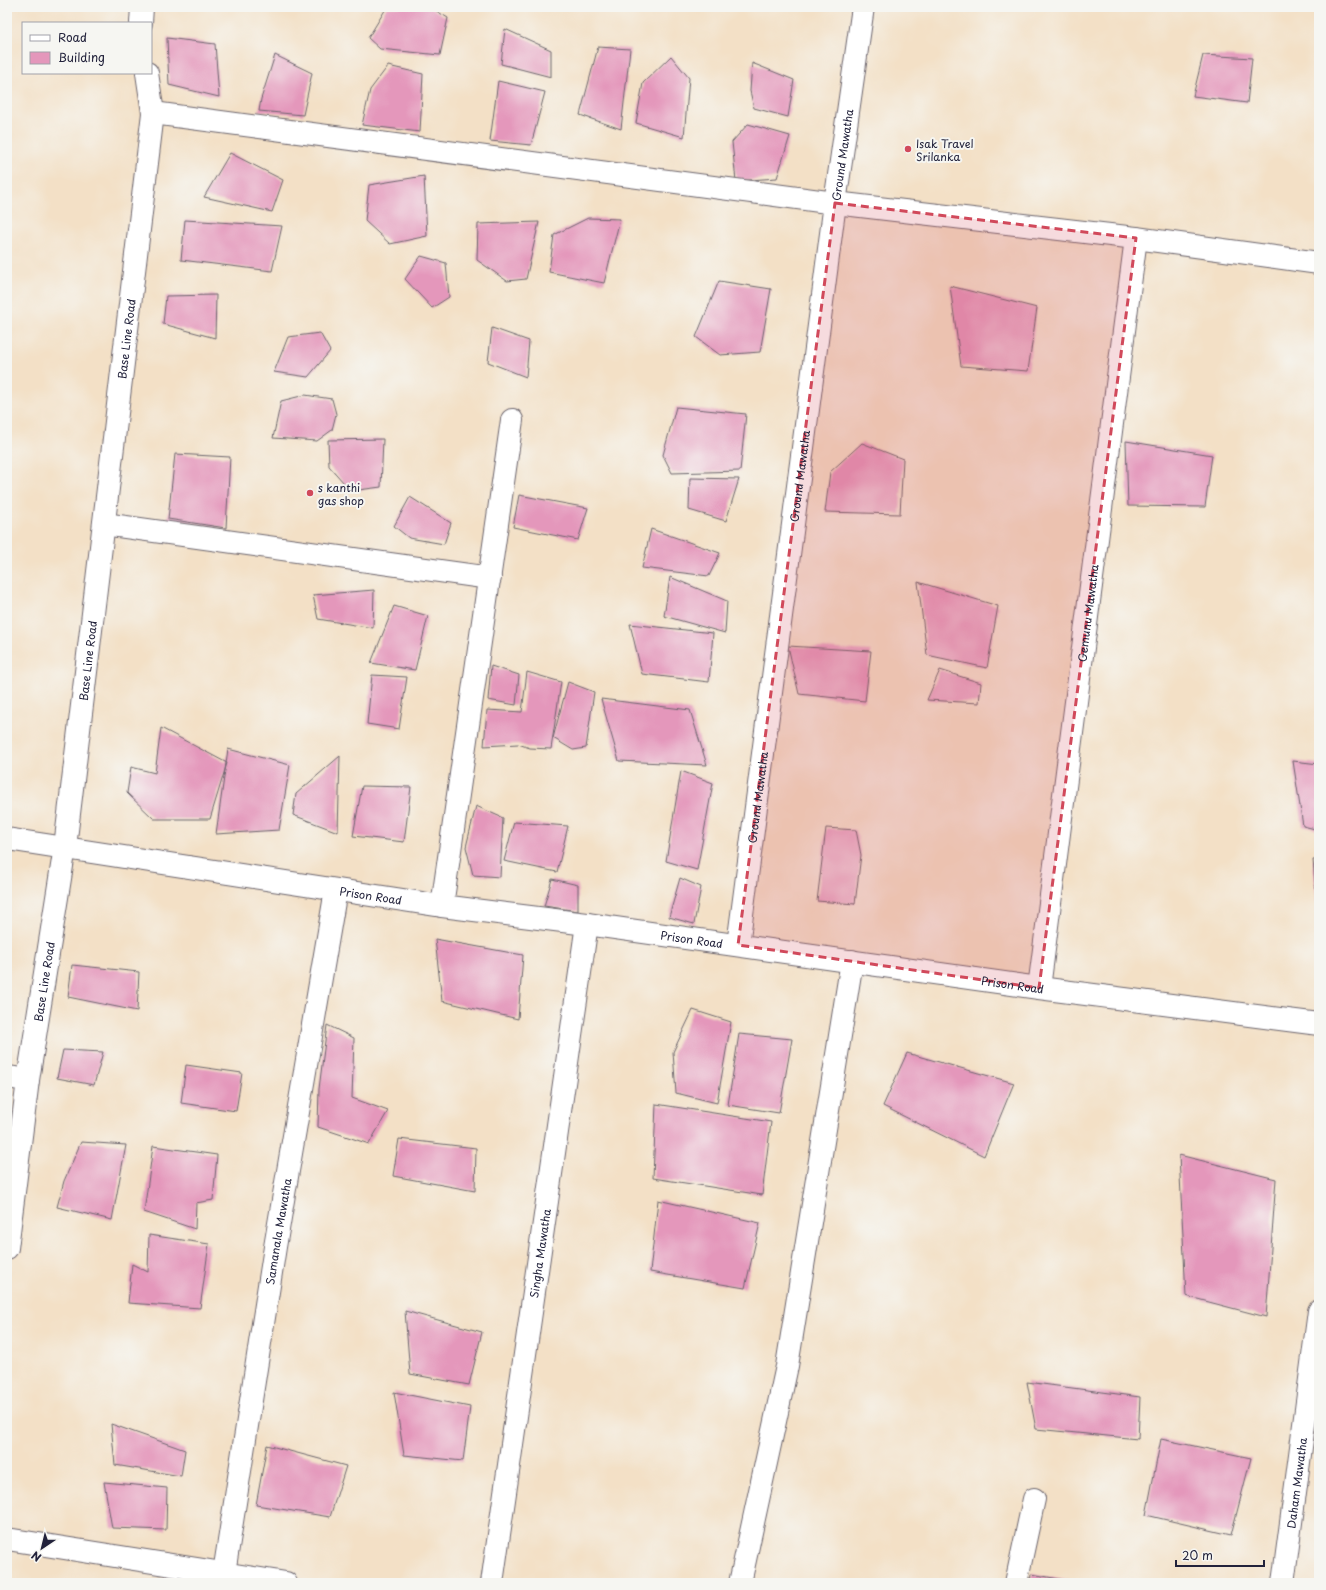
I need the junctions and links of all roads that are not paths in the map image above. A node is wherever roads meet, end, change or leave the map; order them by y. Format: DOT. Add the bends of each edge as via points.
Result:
graph roads {
  1 [pos="142,7"];
  2 [pos="863,7"];
  3 [pos="141,22"];
  4 [pos="147,74"];
  5 [pos="153,113"];
  6 [pos="834,203"];
  7 [pos="1136,238"];
  8 [pos="1319,263"];
  9 [pos="512,420"];
  10 [pos="104,524"];
  11 [pos="490,578"];
  12 [pos="7,839"];
  13 [pos="65,847"];
  14 [pos="336,890"];
  15 [pos="442,906"];
  16 [pos="587,924"];
  17 [pos="738,945"];
  18 [pos="852,961"];
  19 [pos="1039,988"];
  20 [pos="1319,1024"];
  21 [pos="17,1079"];
  22 [pos="7,1248"];
  23 [pos="1319,1311"];
  24 [pos="1034,1499"];
  25 [pos="7,1539"];
  26 [pos="224,1573"];
  27 [pos="286,1583"];
  28 [pos="492,1583"];
  29 [pos="740,1583"];
  30 [pos="1016,1583"];
  31 [pos="1283,1583"];
  1 -- 3 [label="street"];
  2 -- 6 [label="street, Ground Mawatha"];
  4 -- 5 [label="street, Base Line Road"];
  5 -- 6 [label="street"];
  5 -- 10 [label="street, Base Line Road"];
  6 -- 7 [label="street"];
  6 -- 17 [label="street, Ground Mawatha"];
  7 -- 8 [label="street"];
  7 -- 19 [label="street, Gemunu Mawatha"];
  9 -- 11 [label="street"];
  10 -- 11 [label="street"];
  10 -- 13 [label="street, Base Line Road"];
  11 -- 15 [label="street"];
  12 -- 13 [label="street, Prison Road"];
  13 -- 14 [label="street, Prison Road"];
  13 -- 21 [label="street, Base Line Road"];
  14 -- 15 [label="street, Prison Road"];
  14 -- 26 [label="street, Samanala Mawatha" via="275,1248"];
  15 -- 16 [label="street, Prison Road"];
  16 -- 17 [label="street, Prison Road"];
  16 -- 28 [label="street, Singha Mawatha"];
  17 -- 18 [label="street, Prison Road"];
  18 -- 19 [label="street, Prison Road"];
  18 -- 29 [label="street" via="787,1366"];
  19 -- 20 [label="street, Prison Road"];
  21 -- 22 [label="street, Base Line Road"];
  23 -- 31 [label="street, Daham Mawatha"];
  24 -- 30 [label="street"];
  25 -- 26 [label="street"];
  26 -- 27 [label="street"];
}
